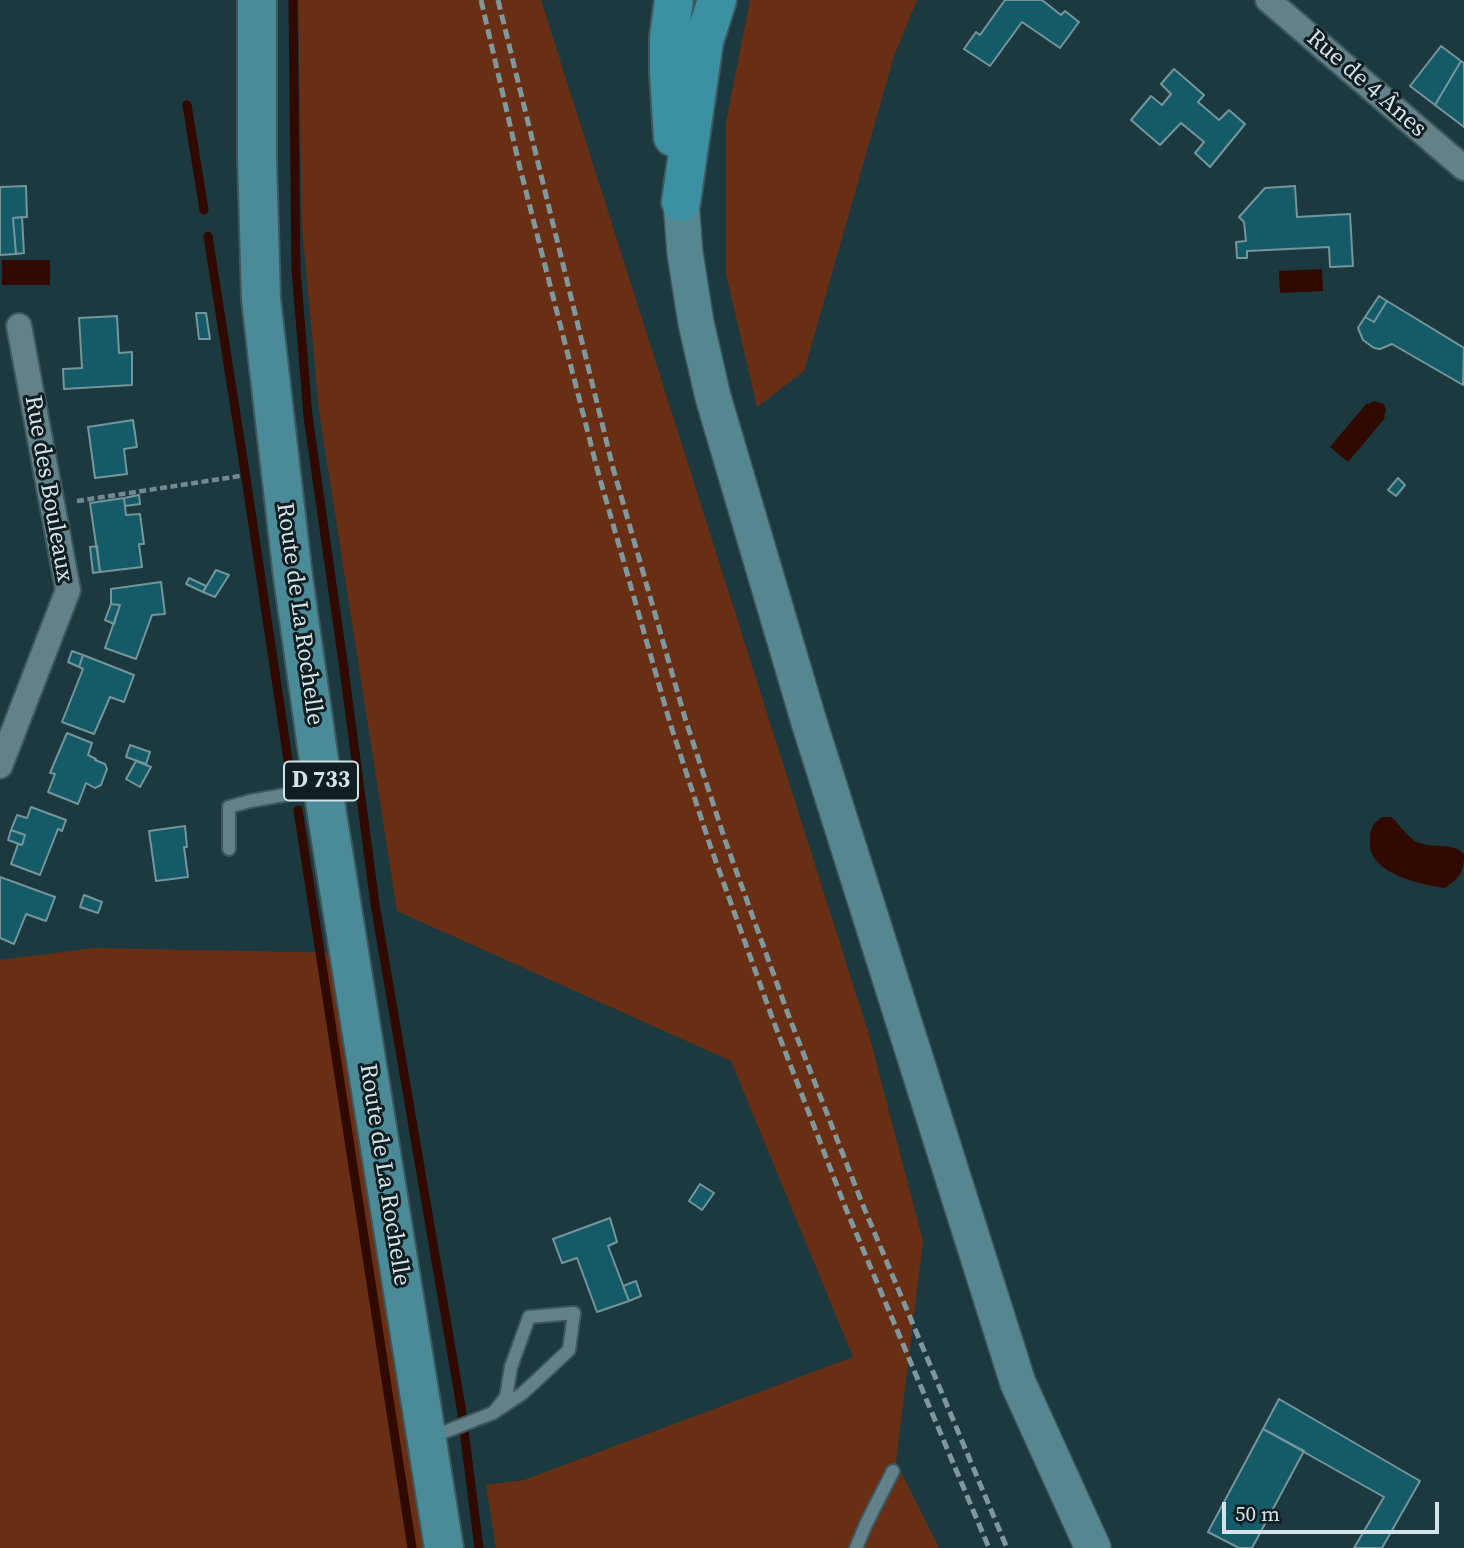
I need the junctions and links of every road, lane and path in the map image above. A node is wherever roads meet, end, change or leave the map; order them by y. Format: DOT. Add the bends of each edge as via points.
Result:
graph roads {
  1 [pos="674,0"];
  2 [pos="717,0"];
  3 [pos="1268,0"];
  4 [pos="256,3"];
  5 [pos="1464,168"];
  6 [pos="681,202"];
  7 [pos="19,327"];
  8 [pos="240,476"];
  9 [pos="52,505"];
  10 [pos="0,766"];
  11 [pos="323,789"];
  12 [pos="229,849"];
  13 [pos="494,1413"];
  14 [pos="427,1438"];
  15 [pos="892,1471"];
  16 [pos="444,1548"];
  17 [pos="856,1548"];
  18 [pos="1093,1548"];
  1 -- 6 [label="highway" via="669,73"];
  2 -- 6 [label="highway" via="704,41"];
  3 -- 5 [label="street, Rue de 4 Ânes"];
  4 -- 11 [label="main road, Route de La Rochelle / D 733" via="261,299 291,564"];
  6 -- 18 [label="main road" via="696,323 713,397 813,736 1018,1382"];
  7 -- 9 [label="street, Rue des Bouleaux"];
  8 -- 9 [label="path"];
  9 -- 10 [label="street, Rue des Bouleaux" via="68,590"];
  11 -- 12 [label="lane" via="229,807"];
  11 -- 14 [label="main road, Route de La Rochelle / D 733"];
  13 -- 13 [label="lane" via="569,1350 574,1313 529,1317 506,1397"];
  13 -- 14 [label="lane"];
  14 -- 16 [label="main road, Route de La Rochelle / D 733"];
  15 -- 17 [label="lane"];
}
